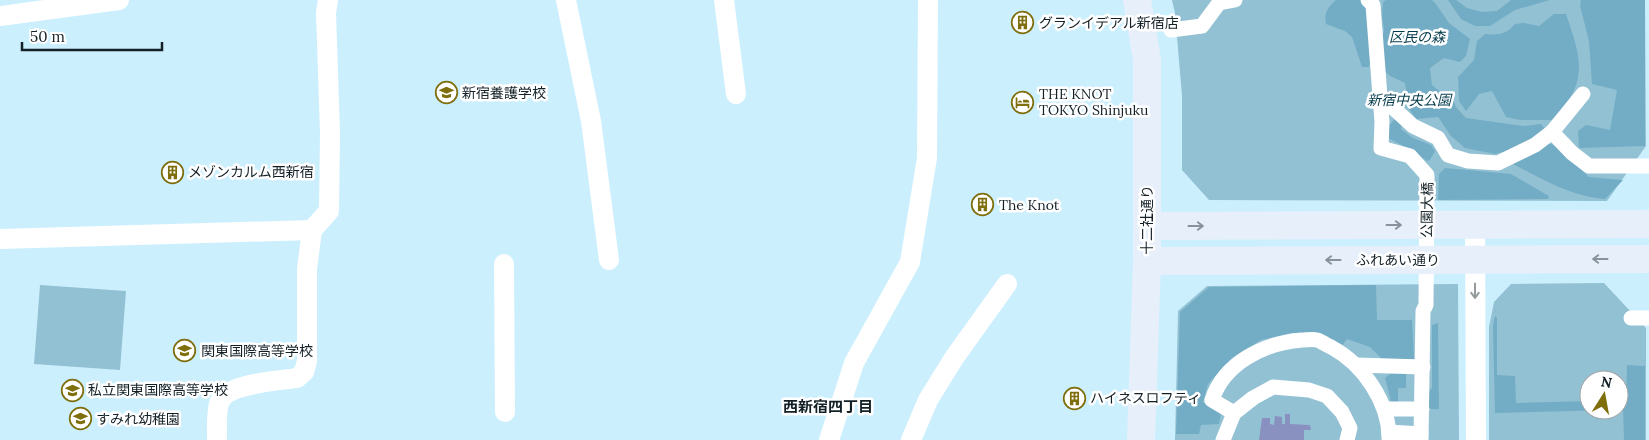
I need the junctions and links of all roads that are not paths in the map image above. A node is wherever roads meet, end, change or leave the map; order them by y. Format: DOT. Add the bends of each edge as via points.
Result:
graph roads {
  1 [pos="119,0"];
  2 [pos="328,0"];
  3 [pos="566,0"];
  4 [pos="724,0"];
  5 [pos="928,0"];
  6 [pos="1138,0"];
  7 [pos="1234,0"];
  8 [pos="1368,0"];
  9 [pos="1219,2"];
  10 [pos="0,16"];
  11 [pos="1171,30"];
  12 [pos="736,94"];
  13 [pos="1583,94"];
  14 [pos="1379,95"];
  15 [pos="1552,132"];
  16 [pos="1649,166"];
  17 [pos="1649,224"];
  18 [pos="1475,225"];
  19 [pos="1147,226"];
  20 [pos="312,230"];
  21 [pos="0,239"];
  22 [pos="1649,259"];
  23 [pos="609,260"];
  24 [pos="1475,260"];
  25 [pos="1147,261"];
  26 [pos="504,264"];
  27 [pos="1007,284"];
  28 [pos="1631,318"];
  29 [pos="1649,318"];
  30 [pos="1356,365"];
  31 [pos="1423,368"];
  32 [pos="1384,409"];
  33 [pos="1422,410"];
  34 [pos="505,412"];
  35 [pos="1234,413"];
  36 [pos="1389,436"];
  37 [pos="1421,437"];
  38 [pos="217,440"];
  39 [pos="829,440"];
  40 [pos="911,440"];
  41 [pos="1141,440"];
  42 [pos="1223,440"];
  43 [pos="1347,440"];
  44 [pos="1476,440"];
  1 -- 10 [label="street"];
  2 -- 20 [label="street" via="329,211"];
  3 -- 23 [label="street" via="591,121"];
  4 -- 12 [label="street"];
  5 -- 39 [label="street" via="927,158 910,262 854,363"];
  6 -- 19 [label="main road, 十二社通り" via="1147,60"];
  7 -- 9 [label="street"];
  8 -- 14 [label="street" via="1373,5"];
  9 -- 11 [label="street" via="1202,26"];
  13 -- 15 [label="street"];
  14 -- 15 [label="street" via="1414,126 1438,138 1448,155 1468,162 1498,163 1535,145"];
  14 -- 31 [label="street, 公園大橋" via="1381,148 1410,156 1427,174"];
  15 -- 16 [label="street" via="1589,166"];
  17 -- 18 [label="main road"];
  19 -- 18 [label="main road, one-way"];
  18 -- 24 [label="street"];
  19 -- 25 [label="main road, 十二社通り"];
  20 -- 21 [label="street"];
  20 -- 38 [label="street" via="307,269 307,361 304,372 297,378 236,388 224,394 218,403"];
  22 -- 24 [label="main road, ふれあい通り, one-way"];
  24 -- 25 [label="main road, ふれあい通り, one-way"];
  24 -- 44 [label="street, one-way"];
  25 -- 41 [label="main road, 十二社通り"];
  26 -- 34 [label="street"];
  27 -- 40 [label="street" via="928,400"];
  28 -- 29 [label="street"];
  30 -- 31 [label="street"];
  30 -- 32 [label="street"];
  30 -- 35 [label="street" via="1339,351 1316,340 1286,341 1264,348 1238,363 1215,389 1212,400"];
  31 -- 33 [label="street, 公園大橋"];
  32 -- 33 [label="street"];
  32 -- 36 [label="street"];
  33 -- 37 [label="street, 公園大橋"];
  35 -- 42 [label="street"];
  35 -- 43 [label="street" via="1273,387 1309,390 1327,396 1342,412 1350,428"];
  36 -- 37 [label="street"];
}
